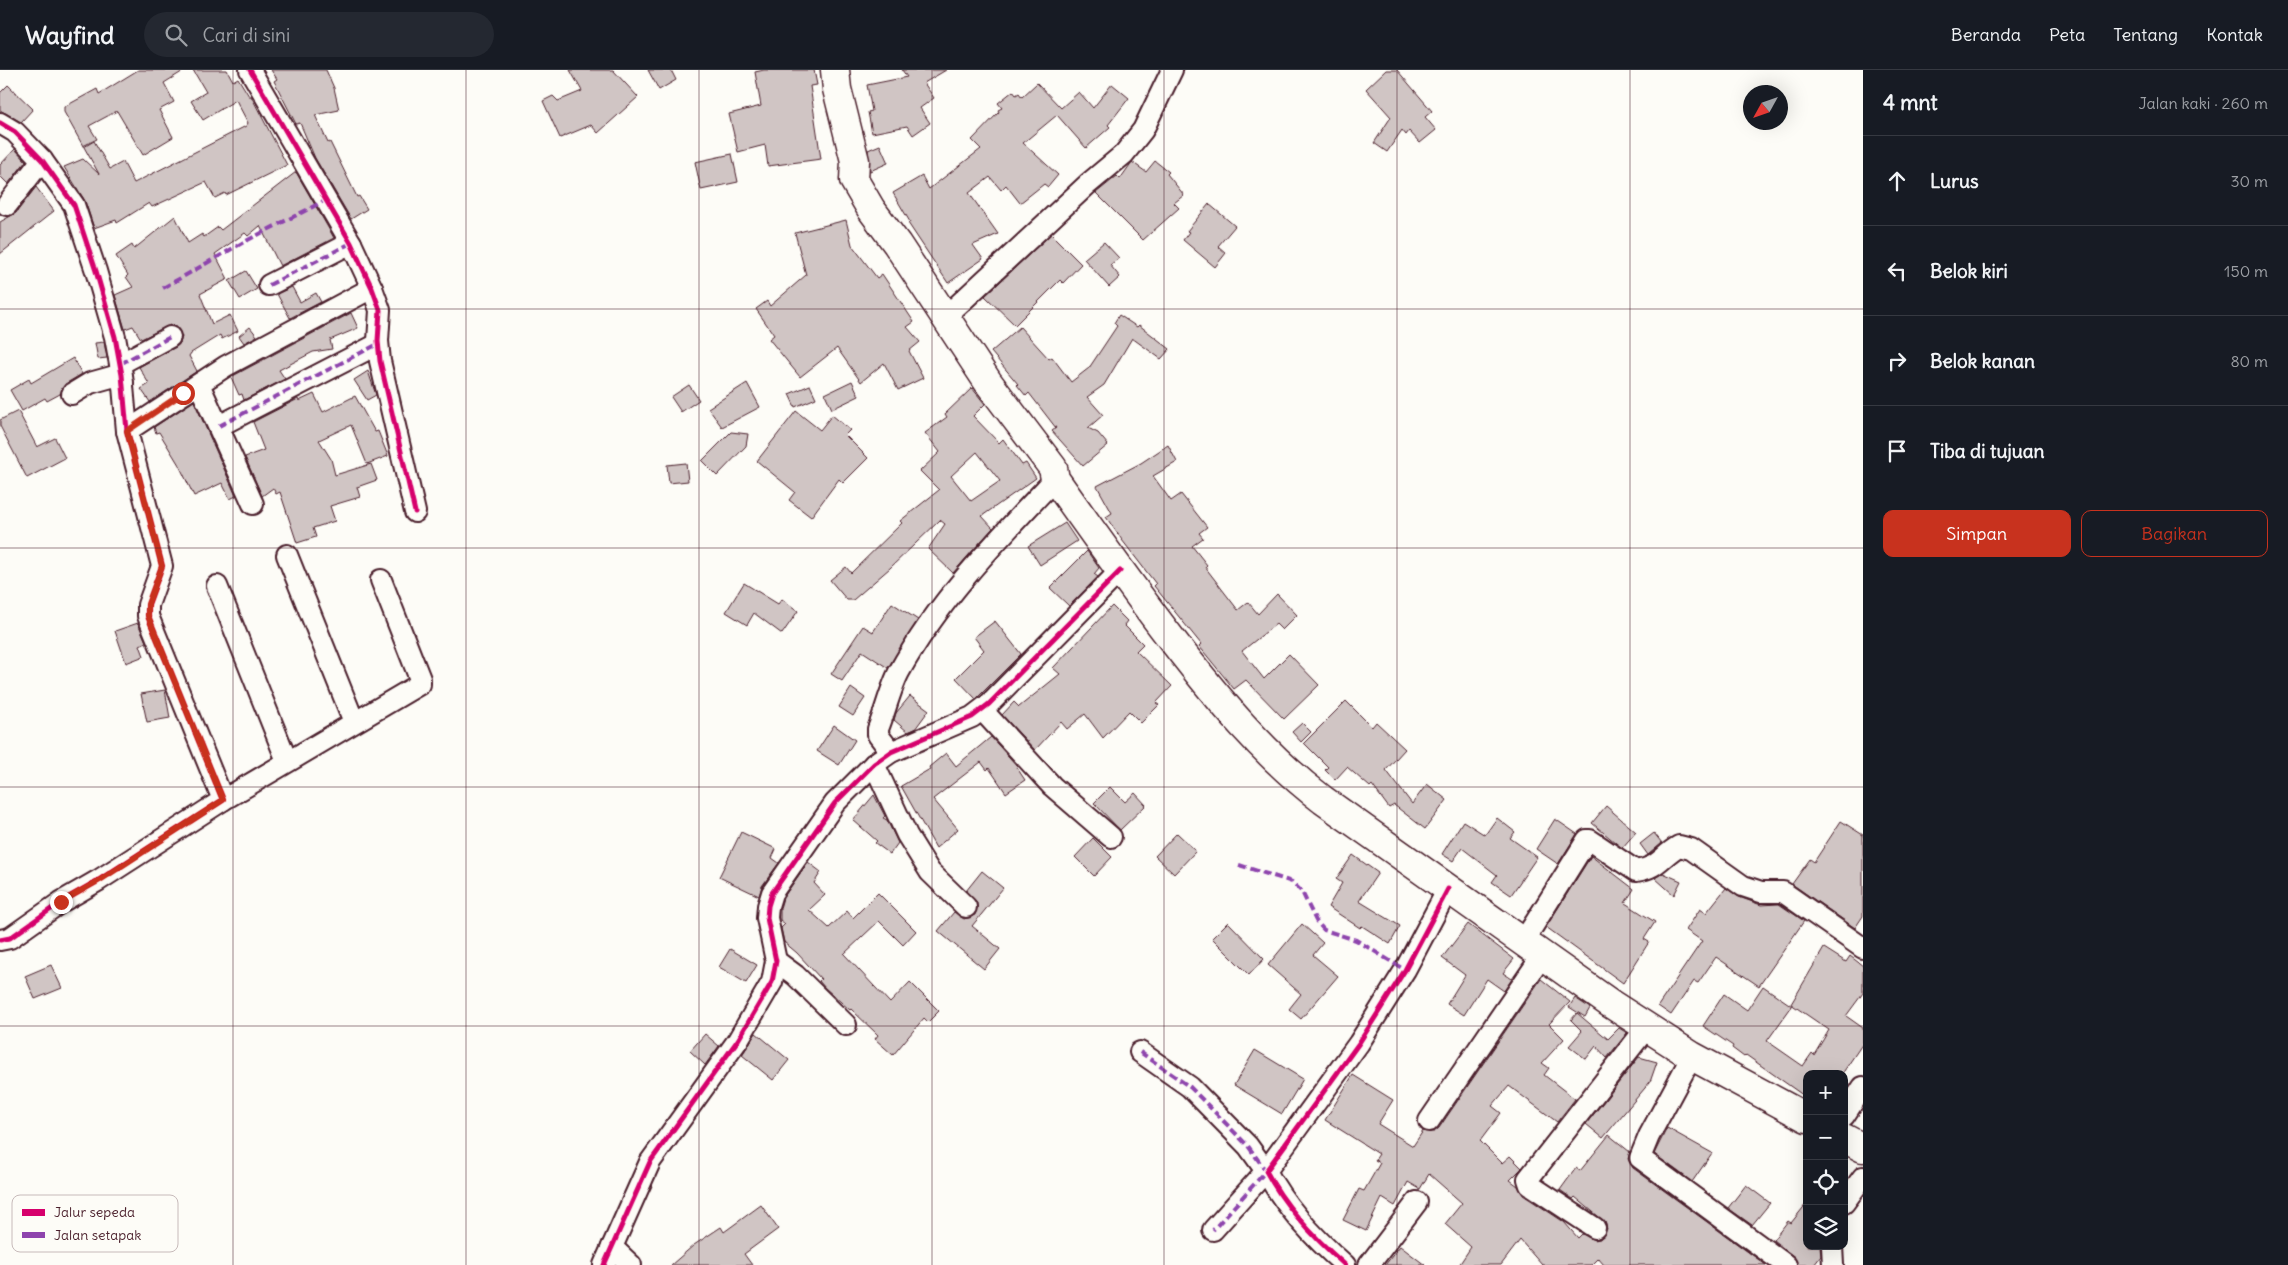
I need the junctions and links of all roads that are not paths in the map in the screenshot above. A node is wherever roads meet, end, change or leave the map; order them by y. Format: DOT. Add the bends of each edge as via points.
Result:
graph roads {
  1 [pos="250,70"];
  2 [pos="835,70"];
  3 [pos="1172,70"];
  4 [pos="0,123"];
  5 [pos="42,160"];
  6 [pos="7,205"];
  7 [pos="351,243"];
  8 [pos="268,285"];
  9 [pos="372,288"];
  10 [pos="944,318"];
  11 [pos="170,338"];
  12 [pos="378,344"];
  13 [pos="121,373"];
  14 [pos="199,384"];
  15 [pos="72,394"];
  16 [pos="218,426"];
  17 [pos="127,431"];
  18 [pos="1056,479"];
  19 [pos="253,504"];
  20 [pos="414,512"];
  21 [pos="287,555"];
  22 [pos="1120,571"];
  23 [pos="381,580"];
  24 [pos="218,586"];
  25 [pos="982,710"];
  26 [pos="354,722"];
  27 [pos="891,752"];
  28 [pos="287,761"];
  29 [pos="874,764"];
  30 [pos="223,800"];
  31 [pos="1111,837"];
  32 [pos="1448,890"];
  33 [pos="966,907"];
  34 [pos="0,940"];
  35 [pos="1863,948"];
  36 [pos="1533,949"];
  37 [pos="776,960"];
  38 [pos="846,1025"];
  39 [pos="1647,1027"];
  40 [pos="1140,1052"];
  41 [pos="1692,1056"];
  42 [pos="1863,1087"];
  43 [pos="1845,1115"];
  44 [pos="1803,1116"];
  45 [pos="1429,1121"];
  46 [pos="1848,1140"];
  47 [pos="1863,1148"];
  48 [pos="1266,1171"];
  49 [pos="1863,1177"];
  50 [pos="1848,1198"];
  51 [pos="1417,1202"];
  52 [pos="1595,1228"];
  53 [pos="1213,1230"];
  54 [pos="612,1246"];
  55 [pos="1832,1250"];
  56 [pos="604,1265"];
  57 [pos="631,1265"];
  58 [pos="1345,1265"];
  59 [pos="1369,1265"];
  60 [pos="1786,1265"];
  61 [pos="1833,1265"];
  1 -- 7 [label="street"];
  2 -- 10 [label="highway" via="855,161 854,180"];
  3 -- 10 [label="street" via="1143,130 1124,154"];
  4 -- 5 [label="street" via="15,132"];
  5 -- 6 [label="street"];
  5 -- 13 [label="street" via="74,205 115,337"];
  7 -- 8 [label="street"];
  7 -- 9 [label="street"];
  9 -- 12 [label="street" via="380,310"];
  9 -- 14 [label="street" via="226,366"];
  10 -- 18 [label="highway" via="1053,468"];
  11 -- 13 [label="street"];
  12 -- 16 [label="street"];
  12 -- 20 [label="street"];
  13 -- 15 [label="street" via="90,383"];
  13 -- 17 [label="street"];
  14 -- 16 [label="street"];
  14 -- 17 [label="street"];
  16 -- 19 [label="street"];
  17 -- 30 [label="street" via="162,566 148,604 148,616"];
  18 -- 22 [label="highway"];
  18 -- 27 [label="street" via="993,544 938,613 898,673 878,729 878,735"];
  21 -- 26 [label="street"];
  22 -- 25 [label="street"];
  22 -- 32 [label="highway" via="1214,693 1277,762 1323,800"];
  23 -- 26 [label="street" via="420,684"];
  24 -- 28 [label="street"];
  25 -- 27 [label="street"];
  25 -- 31 [label="street" via="1052,786"];
  26 -- 28 [label="street"];
  27 -- 29 [label="street"];
  28 -- 30 [label="street"];
  29 -- 33 [label="street" via="906,835 930,872"];
  29 -- 37 [label="street" via="835,803 772,893 767,918"];
  30 -- 34 [label="street" via="10,938"];
  32 -- 36 [label="highway"];
  32 -- 48 [label="street" via="1405,970 1359,1043"];
  35 -- 36 [label="street" via="1783,892 1761,892 1743,886 1691,849 1679,846 1657,865 1636,871 1587,840"];
  36 -- 39 [label="highway"];
  36 -- 45 [label="street"];
  37 -- 38 [label="street"];
  37 -- 54 [label="street" via="772,982 738,1040 650,1162"];
  39 -- 41 [label="highway"];
  39 -- 52 [label="street" via="1528,1179 1530,1185"];
  40 -- 48 [label="street" via="1190,1087 1248,1146"];
  41 -- 44 [label="highway"];
  41 -- 60 [label="street" via="1640,1158"];
  42 -- 43 [label="street"];
  46 -- 47 [label="highway"];
  48 -- 53 [label="street"];
  48 -- 58 [label="street" via="1310,1233"];
  49 -- 50 [label="street"];
  51 -- 59 [label="street"];
  54 -- 56 [label="street"];
  54 -- 57 [label="street"];
  55 -- 61 [label="street"];
}
